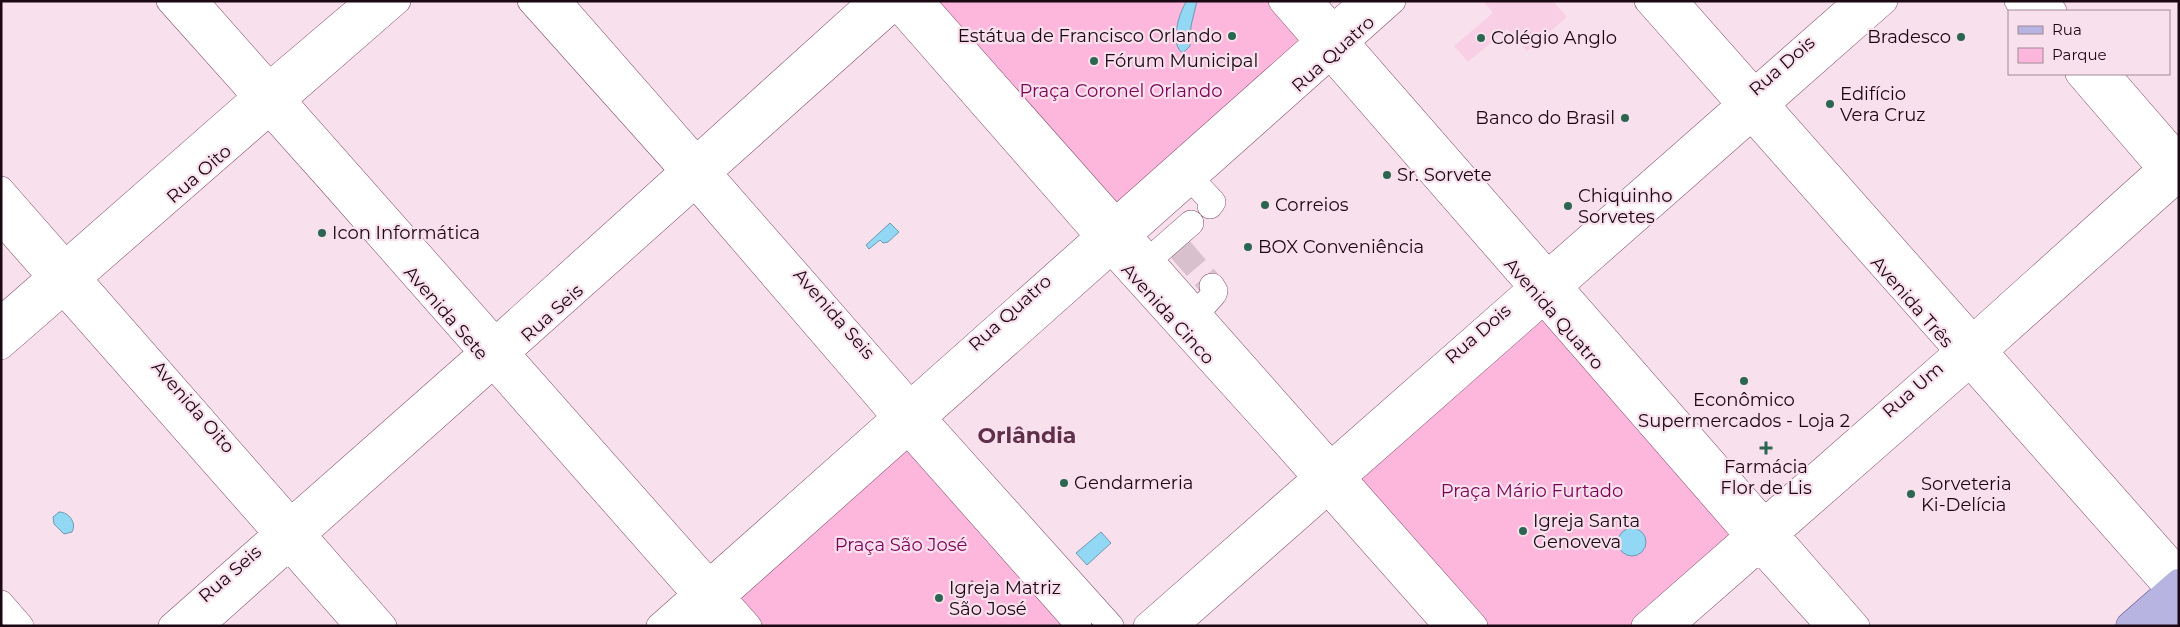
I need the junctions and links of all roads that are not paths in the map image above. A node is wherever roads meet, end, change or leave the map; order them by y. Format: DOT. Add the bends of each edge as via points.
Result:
graph roads {
  1 [pos="168,1"];
  2 [pos="196,1"];
  3 [pos="368,1"];
  4 [pos="398,1"];
  5 [pos="530,1"];
  6 [pos="559,1"];
  7 [pos="870,1"];
  8 [pos="922,1"];
  9 [pos="1282,1"];
  10 [pos="1311,1"];
  11 [pos="1362,1"];
  12 [pos="1393,1"];
  13 [pos="1647,1"];
  14 [pos="1676,1"];
  15 [pos="1856,1"];
  16 [pos="1885,1"];
  17 [pos="896,3"];
  18 [pos="1332,41"];
  19 [pos="2079,75"];
  20 [pos="2109,75"];
  21 [pos="270,98"];
  22 [pos="1754,105"];
  23 [pos="2175,169"];
  24 [pos="696,172"];
  25 [pos="1192,180"];
  26 [pos="1,190"];
  27 [pos="1210,206"];
  28 [pos="1151,216"];
  29 [pos="1,222"];
  30 [pos="1191,222"];
  31 [pos="1113,235"];
  32 [pos="1176,244"];
  33 [pos="1150,259"];
  34 [pos="65,277"];
  35 [pos="1212,286"];
  36 [pos="1546,288"];
  37 [pos="1197,313"];
  38 [pos="1,319"];
  39 [pos="1,347"];
  40 [pos="1972,351"];
  41 [pos="495,352"];
  42 [pos="909,417"];
  43 [pos="1329,478"];
  44 [pos="290,535"];
  45 [pos="1763,535"];
  46 [pos="2177,591"];
  47 [pos="1,603"];
  48 [pos="708,606"];
  49 [pos="21,626"];
  50 [pos="171,626"];
  51 [pos="202,626"];
  52 [pos="357,626"];
  53 [pos="384,626"];
  54 [pos="659,626"];
  55 [pos="749,626"];
  56 [pos="1079,626"];
  57 [pos="1111,626"];
  58 [pos="1146,626"];
  59 [pos="1176,626"];
  60 [pos="1446,626"];
  61 [pos="1475,626"];
  62 [pos="1644,626"];
  63 [pos="1672,626"];
  64 [pos="1828,626"];
  65 [pos="1857,626"];
  66 [pos="2130,626"];
  67 [pos="2164,626"];
  1 -- 21 [label="street, Avenida Sete"];
  2 -- 21 [label="street, Avenida Sete"];
  3 -- 21 [label="street, Rua Oito"];
  4 -- 21 [label="street, Rua Oito"];
  5 -- 24 [label="street, Avenida Seis"];
  6 -- 24 [label="street, Avenida Seis"];
  7 -- 24 [label="street, Rua Seis"];
  8 -- 31 [label="street, Avenida Cinco"];
  9 -- 18 [label="street, Avenida Quatro"];
  10 -- 18 [label="street, Avenida Quatro"];
  11 -- 18 [label="street, Rua Quatro"];
  12 -- 18 [label="street, Rua Quatro"];
  13 -- 22 [label="street, Avenida Três"];
  14 -- 22 [label="street, Avenida Três"];
  15 -- 22 [label="street, Rua Dois"];
  16 -- 22 [label="street, Rua Dois"];
  17 -- 24 [label="street, Rua Seis"];
  17 -- 31 [label="street, Avenida Cinco"];
  18 -- 25 [label="street, Rua Quatro"];
  18 -- 31 [label="street, Rua Quatro"];
  18 -- 36 [label="street, Avenida Quatro"];
  19 -- 23 [label="street"];
  20 -- 23 [label="street"];
  21 -- 34 [label="street, Rua Oito"];
  21 -- 41 [label="street, Avenida Sete"];
  22 -- 36 [label="street, Rua Dois"];
  22 -- 40 [label="street, Avenida Três"];
  23 -- 40 [label="street, Rua Um" via="2148,208"];
  24 -- 41 [label="street, Rua Seis"];
  24 -- 42 [label="street, Avenida Seis"];
  25 -- 27 [label="street" via="1212,202"];
  25 -- 28 [label="street, Rua Quatro"];
  26 -- 34 [label="street, Avenida Oito"];
  28 -- 31 [label="street, Rua Quatro"];
  28 -- 32 [label="street"];
  29 -- 34 [label="street, Avenida Oito"];
  30 -- 32 [label="street"];
  31 -- 33 [label="street, Avenida Cinco"];
  31 -- 42 [label="street, Rua Quatro"];
  31 -- 43 [label="street, Avenida Cinco"];
  32 -- 33 [label="street"];
  33 -- 37 [label="street, Avenida Cinco"];
  34 -- 38 [label="street, Rua Oito"];
  34 -- 39 [label="street, Rua Oito"];
  34 -- 44 [label="street, Avenida Oito"];
  35 -- 37 [label="street" via="1214,294"];
  36 -- 43 [label="street, Rua Dois"];
  36 -- 45 [label="street, Avenida Quatro"];
  37 -- 43 [label="street, Avenida Cinco"];
  40 -- 45 [label="street, Rua Um"];
  40 -- 46 [label="street, Avenida Três"];
  41 -- 44 [label="street, Rua Seis"];
  41 -- 48 [label="street, Avenida Sete"];
  42 -- 48 [label="street, Rua Quatro"];
  42 -- 56 [label="street, Avenida Seis"];
  42 -- 57 [label="street, Avenida Seis"];
  43 -- 58 [label="street, Rua Dois"];
  43 -- 59 [label="street, Rua Dois"];
  43 -- 60 [label="street, Avenida Cinco"];
  43 -- 61 [label="street, Avenida Cinco"];
  44 -- 50 [label="street, Rua Seis"];
  44 -- 51 [label="street, Rua Seis"];
  44 -- 52 [label="street, Avenida Oito"];
  44 -- 53 [label="street, Avenida Oito"];
  45 -- 62 [label="street, Rua Um"];
  45 -- 63 [label="street, Rua Um"];
  45 -- 64 [label="street, Avenida Quatro"];
  45 -- 65 [label="street, Avenida Quatro"];
  46 -- 66 [label="main road"];
  46 -- 67 [label="main road"];
  47 -- 49 [label="street"];
  48 -- 54 [label="street, Rua Quatro"];
  48 -- 55 [label="street, Avenida Sete"];
}
